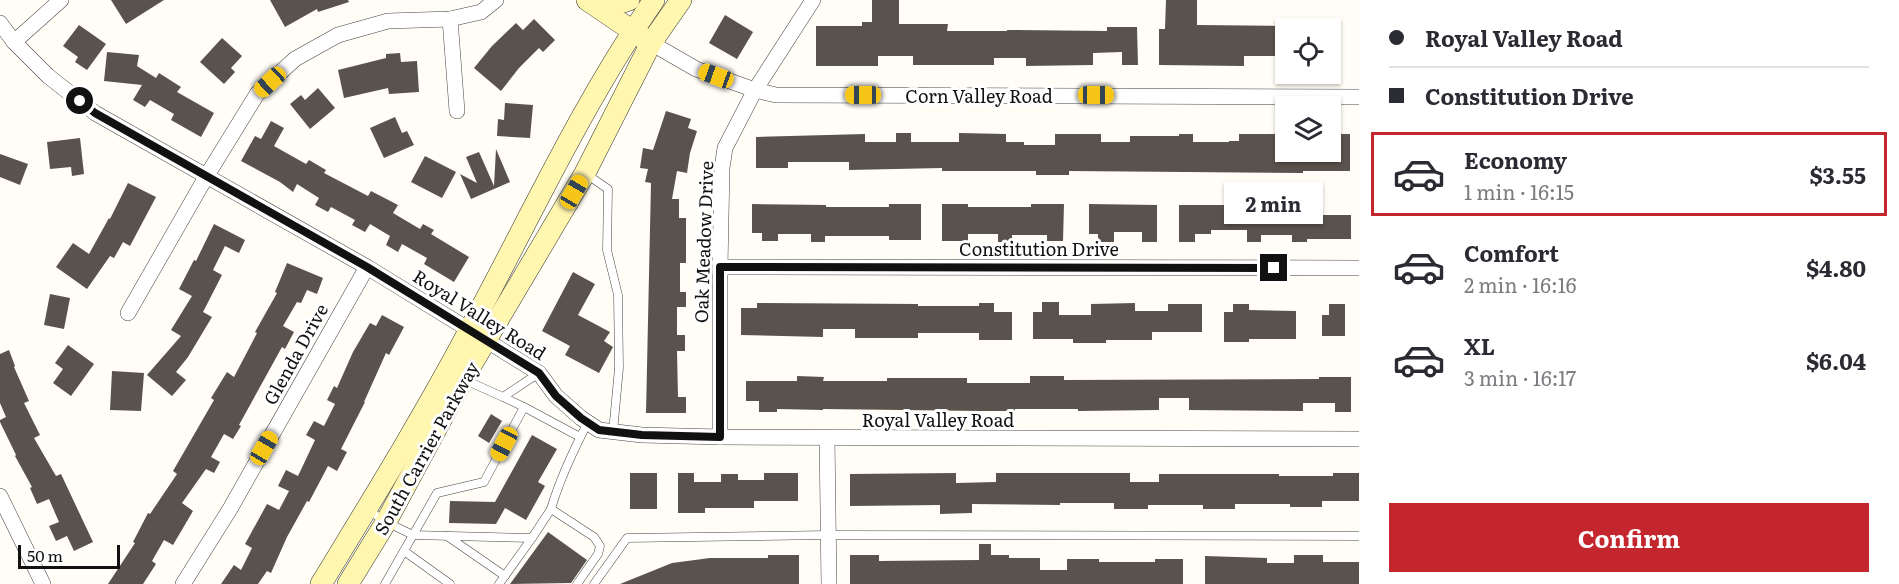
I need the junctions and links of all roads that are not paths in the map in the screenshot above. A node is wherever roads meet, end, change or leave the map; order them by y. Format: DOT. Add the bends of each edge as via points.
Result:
graph roads {
  1 [pos="61,0"];
  2 [pos="496,0"];
  3 [pos="629,0"];
  4 [pos="654,0"];
  5 [pos="681,0"];
  6 [pos="813,0"];
  7 [pos="588,1"];
  8 [pos="450,19"];
  9 [pos="0,23"];
  10 [pos="632,32"];
  11 [pos="14,42"];
  12 [pos="651,43"];
  13 [pos="755,90"];
  14 [pos="1359,97"];
  15 [pos="457,111"];
  16 [pos="585,173"];
  17 [pos="207,177"];
  18 [pos="367,267"];
  19 [pos="720,267"];
  20 [pos="1359,268"];
  21 [pos="128,313"];
  22 [pos="478,336"];
  23 [pos="539,373"];
  24 [pos="463,379"];
  25 [pos="503,397"];
  26 [pos="524,407"];
  27 [pos="588,422"];
  28 [pos="613,432"];
  29 [pos="580,437"];
  30 [pos="720,437"];
  31 [pos="827,438"];
  32 [pos="1359,439"];
  33 [pos="0,496"];
  34 [pos="366,509"];
  35 [pos="551,509"];
  36 [pos="386,522"];
  37 [pos="413,535"];
  38 [pos="829,535"];
  39 [pos="447,536"];
  40 [pos="1359,536"];
  41 [pos="532,538"];
  42 [pos="404,551"];
  43 [pos="505,576"];
  44 [pos="43,584"];
  45 [pos="183,584"];
  46 [pos="321,584"];
  47 [pos="348,584"];
  48 [pos="385,584"];
  49 [pos="450,584"];
  50 [pos="499,584"];
  51 [pos="577,584"];
  52 [pos="594,584"];
  53 [pos="829,584"];
  1 -- 11 [label="street"];
  2 -- 8 [label="street" via="481,12"];
  3 -- 7 [label="main road"];
  4 -- 10 [label="main road, South Carrier Parkway"];
  5 -- 12 [label="main road, South Carrier Parkway"];
  6 -- 13 [label="street, Oak Meadow Drive"];
  7 -- 10 [label="main road, Corn Valley Road"];
  8 -- 15 [label="street"];
  8 -- 17 [label="street" via="388,21 338,35 296,58 257,94"];
  9 -- 11 [label="street, Royal Valley Road"];
  10 -- 12 [label="main road, Corn Valley Road"];
  10 -- 22 [label="main road, South Carrier Parkway" via="571,134"];
  11 -- 17 [label="street, Royal Valley Road" via="48,76 95,113"];
  12 -- 13 [label="street, Corn Valley Road" via="696,69"];
  12 -- 16 [label="main road, South Carrier Parkway"];
  13 -- 14 [label="street, Corn Valley Road" via="776,95"];
  13 -- 19 [label="street, Oak Meadow Drive" via="725,148"];
  16 -- 22 [label="main road, South Carrier Parkway"];
  16 -- 28 [label="lane" via="608,189 607,250 618,295 619,368"];
  17 -- 18 [label="street, Royal Valley Road"];
  17 -- 21 [label="street"];
  18 -- 22 [label="street, Royal Valley Road"];
  18 -- 45 [label="street, Glenda Drive"];
  19 -- 20 [label="street, Constitution Drive"];
  19 -- 30 [label="street, Oak Meadow Drive"];
  22 -- 23 [label="street, Royal Valley Road"];
  22 -- 24 [label="main road, South Carrier Parkway"];
  22 -- 34 [label="main road, South Carrier Parkway"];
  23 -- 25 [label="lane"];
  23 -- 27 [label="street, Royal Valley Road" via="556,396"];
  24 -- 25 [label="lane"];
  24 -- 36 [label="main road, South Carrier Parkway"];
  25 -- 26 [label="lane"];
  26 -- 29 [label="lane"];
  26 -- 37 [label="lane" via="484,482 437,493"];
  27 -- 28 [label="street, Royal Valley Road" via="599,430"];
  27 -- 29 [label="lane"];
  28 -- 30 [label="street, Royal Valley Road"];
  29 -- 35 [label="lane"];
  30 -- 31 [label="street, Royal Valley Road"];
  31 -- 32 [label="street, Royal Valley Road"];
  31 -- 38 [label="street"];
  33 -- 44 [label="street"];
  34 -- 36 [label="lane"];
  34 -- 46 [label="main road, South Carrier Parkway"];
  35 -- 41 [label="lane"];
  35 -- 51 [label="lane" via="594,537 600,546"];
  36 -- 37 [label="lane"];
  36 -- 47 [label="main road, South Carrier Parkway"];
  37 -- 39 [label="lane"];
  37 -- 42 [label="lane"];
  38 -- 40 [label="lane"];
  38 -- 52 [label="lane" via="627,538"];
  38 -- 53 [label="street"];
  39 -- 41 [label="lane"];
  39 -- 43 [label="lane"];
  41 -- 43 [label="lane"];
  42 -- 48 [label="lane"];
  42 -- 49 [label="lane"];
  43 -- 50 [label="lane"];
}
